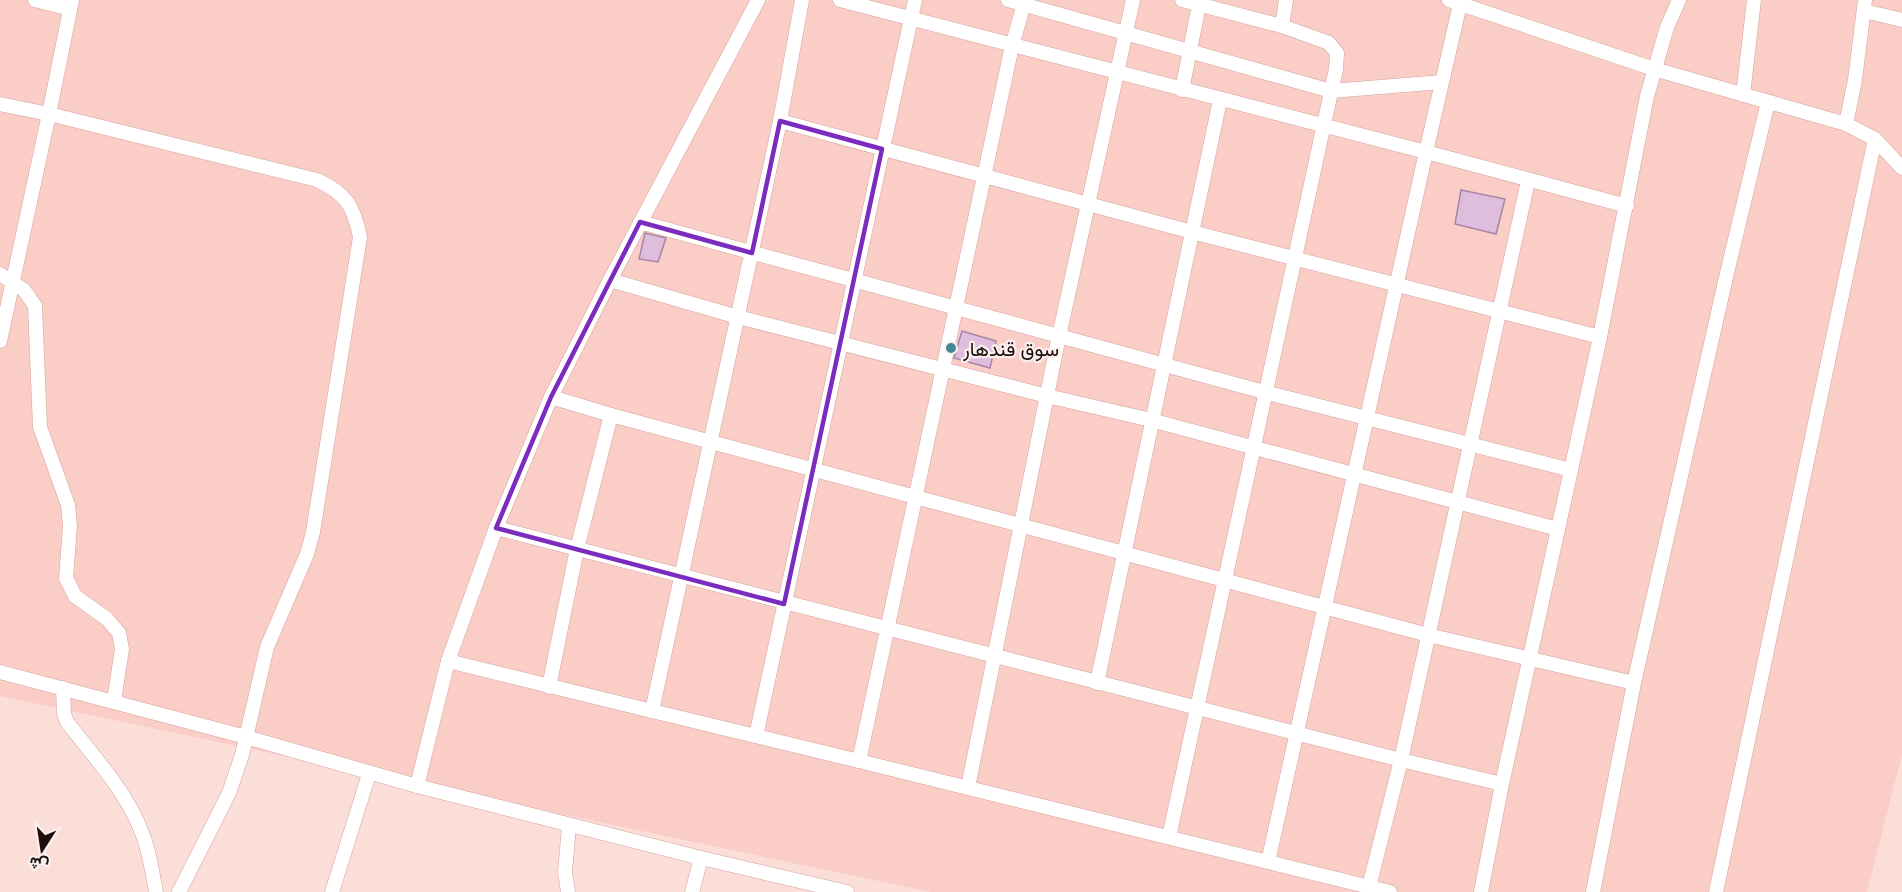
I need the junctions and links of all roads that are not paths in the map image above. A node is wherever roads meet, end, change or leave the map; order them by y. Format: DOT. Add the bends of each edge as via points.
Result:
graph roads {
  1 [pos="34,0"];
  2 [pos="758,0"];
  3 [pos="802,0"];
  4 [pos="840,0"];
  5 [pos="915,0"];
  6 [pos="1008,0"];
  7 [pos="1133,0"];
  8 [pos="1182,0"];
  9 [pos="1286,0"];
  10 [pos="1679,0"];
  11 [pos="1754,0"];
  12 [pos="1024,2"];
  13 [pos="1454,2"];
  14 [pos="71,5"];
  15 [pos="1199,5"];
  16 [pos="1864,6"];
  17 [pos="910,19"];
  18 [pos="1902,20"];
  19 [pos="1282,26"];
  20 [pos="1127,32"];
  21 [pos="1012,46"];
  22 [pos="1190,50"];
  23 [pos="1654,69"];
  24 [pos="1119,72"];
  25 [pos="1442,82"];
  26 [pos="1182,90"];
  27 [pos="1331,90"];
  28 [pos="1743,95"];
  29 [pos="1220,100"];
  30 [pos="1768,102"];
  31 [pos="0,104"];
  32 [pos="49,114"];
  33 [pos="780,121"];
  34 [pos="1846,124"];
  35 [pos="1323,126"];
  36 [pos="1875,139"];
  37 [pos="882,149"];
  38 [pos="1426,152"];
  39 [pos="1902,168"];
  40 [pos="985,177"];
  41 [pos="1528,181"];
  42 [pos="1087,203"];
  43 [pos="1628,206"];
  44 [pos="640,222"];
  45 [pos="1192,232"];
  46 [pos="753,253"];
  47 [pos="1293,257"];
  48 [pos="0,274"];
  49 [pos="610,280"];
  50 [pos="13,281"];
  51 [pos="854,282"];
  52 [pos="1396,284"];
  53 [pos="957,309"];
  54 [pos="1501,310"];
  55 [pos="738,317"];
  56 [pos="1059,336"];
  57 [pos="1600,337"];
  58 [pos="0,341"];
  59 [pos="841,342"];
  60 [pos="1164,363"];
  61 [pos="944,370"];
  62 [pos="1264,392"];
  63 [pos="1047,396"];
  64 [pos="551,398"];
  65 [pos="611,415"];
  66 [pos="1365,418"];
  67 [pos="1151,420"];
  68 [pos="709,443"];
  69 [pos="1470,444"];
  70 [pos="1252,449"];
  71 [pos="811,470"];
  72 [pos="1571,470"];
  73 [pos="1353,475"];
  74 [pos="916,499"];
  75 [pos="1457,501"];
  76 [pos="1021,527"];
  77 [pos="496,528"];
  78 [pos="1558,529"];
  79 [pos="577,549"];
  80 [pos="1122,554"];
  81 [pos="680,576"];
  82 [pos="1225,580"];
  83 [pos="784,604"];
  84 [pos="1325,606"];
  85 [pos="887,630"];
  86 [pos="1428,635"];
  87 [pos="994,656"];
  88 [pos="1529,658"];
  89 [pos="448,661"];
  90 [pos="0,672"];
  91 [pos="1097,683"];
  92 [pos="1634,683"];
  93 [pos="549,687"];
  94 [pos="63,688"];
  95 [pos="114,701"];
  96 [pos="1197,708"];
  97 [pos="652,711"];
  98 [pos="1297,732"];
  99 [pos="756,735"];
  100 [pos="246,737"];
  101 [pos="1401,760"];
  102 [pos="859,761"];
  103 [pos="369,774"];
  104 [pos="1502,784"];
  105 [pos="417,786"];
  106 [pos="968,787"];
  107 [pos="569,825"];
  108 [pos="1169,837"];
  109 [pos="700,858"];
  110 [pos="1268,862"];
  111 [pos="797,886"];
  112 [pos="1369,887"];
  113 [pos="156,892"];
  114 [pos="179,892"];
  115 [pos="334,892"];
  116 [pos="568,892"];
  117 [pos="692,892"];
  118 [pos="847,892"];
  119 [pos="1390,892"];
  120 [pos="1481,892"];
  121 [pos="1593,892"];
  122 [pos="1716,892"];
  1 -- 14 [label="street"];
  2 -- 44 [label="street"];
  3 -- 33 [label="street"];
  4 -- 17 [label="street"];
  5 -- 17 [label="street"];
  6 -- 12 [label="street"];
  7 -- 20 [label="street"];
  8 -- 15 [label="street"];
  9 -- 19 [label="street"];
  10 -- 23 [label="street"];
  11 -- 28 [label="street"];
  12 -- 20 [label="street"];
  12 -- 21 [label="street"];
  13 -- 23 [label="street"];
  13 -- 25 [label="street"];
  14 -- 32 [label="street"];
  15 -- 19 [label="street"];
  15 -- 22 [label="street"];
  16 -- 18 [label="street"];
  16 -- 34 [label="street"];
  17 -- 21 [label="street"];
  17 -- 37 [label="street"];
  19 -- 27 [label="street" via="1329,43 1337,53"];
  20 -- 22 [label="street"];
  20 -- 24 [label="street"];
  21 -- 24 [label="street"];
  21 -- 40 [label="street"];
  22 -- 26 [label="street"];
  22 -- 27 [label="street"];
  23 -- 28 [label="street"];
  23 -- 43 [label="street"];
  24 -- 26 [label="street"];
  24 -- 42 [label="street"];
  25 -- 27 [label="street"];
  25 -- 38 [label="street"];
  26 -- 29 [label="street"];
  27 -- 35 [label="street"];
  28 -- 30 [label="street"];
  29 -- 35 [label="street"];
  29 -- 45 [label="street"];
  30 -- 34 [label="street"];
  30 -- 92 [label="street"];
  31 -- 32 [label="street"];
  32 -- 50 [label="street"];
  32 -- 100 [label="street" via="317,180 335,188 349,202 357,221 358,260 313,532 267,647"];
  33 -- 37 [label="street"];
  33 -- 46 [label="street"];
  34 -- 36 [label="street"];
  35 -- 38 [label="street"];
  35 -- 47 [label="street"];
  36 -- 39 [label="street"];
  36 -- 122 [label="street"];
  37 -- 40 [label="street"];
  37 -- 51 [label="street"];
  38 -- 41 [label="street"];
  38 -- 52 [label="street"];
  40 -- 42 [label="street"];
  40 -- 53 [label="street"];
  41 -- 43 [label="street"];
  41 -- 54 [label="street"];
  42 -- 45 [label="street"];
  42 -- 56 [label="street"];
  43 -- 57 [label="street"];
  44 -- 46 [label="street"];
  44 -- 49 [label="street"];
  45 -- 47 [label="street"];
  45 -- 60 [label="street"];
  46 -- 51 [label="street"];
  46 -- 55 [label="street"];
  47 -- 52 [label="street"];
  47 -- 62 [label="street"];
  48 -- 50 [label="street"];
  49 -- 55 [label="street"];
  49 -- 64 [label="street"];
  50 -- 58 [label="street"];
  50 -- 95 [label="street" via="35,306 40,427 68,505 66,578 75,596 119,633 122,649"];
  51 -- 53 [label="street"];
  51 -- 59 [label="street"];
  52 -- 54 [label="street"];
  52 -- 66 [label="street"];
  53 -- 56 [label="street"];
  53 -- 61 [label="street"];
  54 -- 57 [label="street"];
  54 -- 69 [label="street"];
  55 -- 59 [label="street"];
  55 -- 68 [label="street"];
  56 -- 60 [label="street"];
  56 -- 63 [label="street"];
  57 -- 72 [label="street"];
  59 -- 61 [label="street"];
  59 -- 71 [label="street"];
  60 -- 62 [label="street"];
  60 -- 67 [label="street"];
  61 -- 63 [label="street"];
  61 -- 74 [label="street"];
  62 -- 66 [label="street"];
  62 -- 70 [label="street"];
  63 -- 67 [label="street"];
  63 -- 76 [label="street"];
  64 -- 65 [label="street"];
  64 -- 77 [label="street"];
  65 -- 68 [label="street"];
  65 -- 79 [label="street"];
  66 -- 69 [label="street"];
  66 -- 73 [label="street"];
  67 -- 70 [label="street"];
  67 -- 80 [label="street"];
  68 -- 71 [label="street"];
  68 -- 81 [label="street"];
  69 -- 72 [label="street"];
  69 -- 75 [label="street"];
  70 -- 73 [label="street"];
  70 -- 82 [label="street"];
  71 -- 74 [label="street"];
  71 -- 83 [label="street"];
  72 -- 78 [label="street"];
  73 -- 75 [label="street"];
  73 -- 84 [label="street"];
  74 -- 76 [label="street"];
  74 -- 85 [label="street"];
  75 -- 78 [label="street"];
  75 -- 86 [label="street"];
  76 -- 80 [label="street"];
  76 -- 87 [label="street"];
  77 -- 79 [label="street"];
  77 -- 89 [label="street"];
  78 -- 88 [label="street"];
  79 -- 81 [label="street"];
  79 -- 93 [label="street"];
  80 -- 82 [label="street"];
  80 -- 91 [label="street"];
  81 -- 83 [label="street"];
  81 -- 97 [label="street"];
  82 -- 84 [label="street"];
  82 -- 96 [label="street"];
  83 -- 85 [label="street"];
  83 -- 99 [label="street"];
  84 -- 86 [label="street"];
  84 -- 98 [label="street"];
  85 -- 87 [label="street"];
  85 -- 102 [label="street"];
  86 -- 88 [label="street"];
  86 -- 101 [label="street"];
  87 -- 91 [label="street"];
  87 -- 106 [label="street"];
  88 -- 92 [label="street"];
  88 -- 104 [label="street"];
  89 -- 93 [label="street"];
  89 -- 105 [label="street"];
  90 -- 94 [label="street"];
  91 -- 96 [label="street"];
  92 -- 121 [label="street"];
  93 -- 97 [label="street"];
  94 -- 95 [label="street"];
  94 -- 113 [label="street" via="67,722 107,772 136,818"];
  95 -- 100 [label="street"];
  96 -- 98 [label="street"];
  96 -- 108 [label="street"];
  97 -- 99 [label="street"];
  98 -- 101 [label="street"];
  98 -- 110 [label="street"];
  99 -- 102 [label="street"];
  100 -- 103 [label="street"];
  100 -- 114 [label="street" via="229,793"];
  101 -- 104 [label="street"];
  101 -- 112 [label="street"];
  102 -- 106 [label="street"];
  103 -- 105 [label="street"];
  103 -- 115 [label="street"];
  104 -- 120 [label="street"];
  105 -- 107 [label="street"];
  106 -- 108 [label="street"];
  107 -- 109 [label="street"];
  107 -- 116 [label="street" via="564,872"];
  108 -- 110 [label="street"];
  109 -- 111 [label="street"];
  109 -- 117 [label="street"];
  110 -- 112 [label="street"];
  111 -- 118 [label="street"];
  112 -- 119 [label="street"];
}
